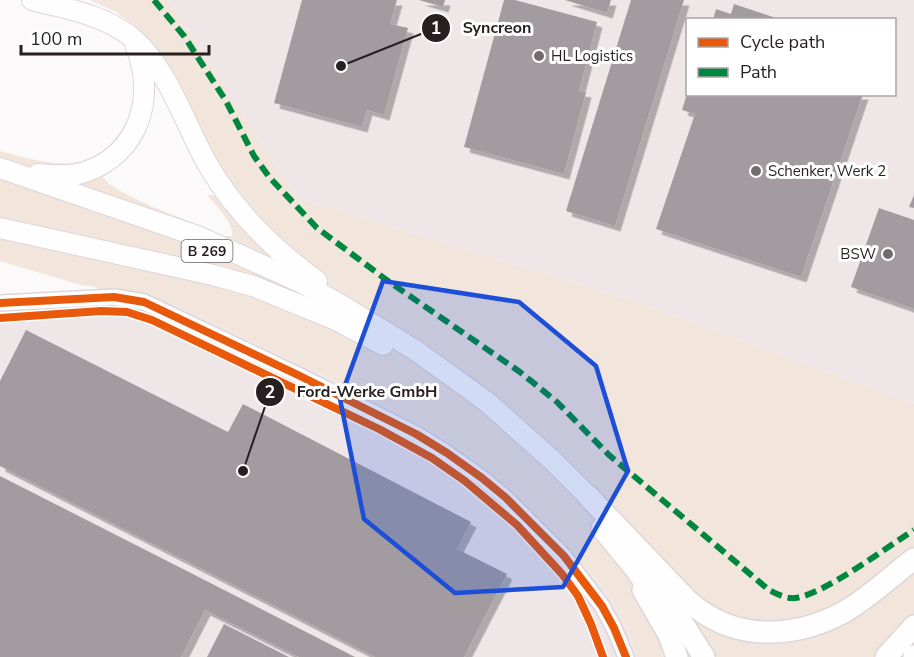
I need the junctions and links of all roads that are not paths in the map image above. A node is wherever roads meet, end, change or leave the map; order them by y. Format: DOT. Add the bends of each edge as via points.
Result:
graph roads {
  1 [pos="32,0"];
  2 [pos="132,38"];
  3 [pos="0,168"];
  4 [pos="0,177"];
  5 [pos="0,228"];
  6 [pos="0,303"];
  7 [pos="408,352"];
  8 [pos="584,499"];
  9 [pos="914,559"];
  10 [pos="914,626"];
  11 [pos="626,657"];
  12 [pos="677,657"];
  13 [pos="693,657"];
  14 [pos="704,657"];
  15 [pos="886,657"];
  1 -- 2 [label="main road" via="101,19"];
  2 -- 3 [label="main road" via="142,67 144,96 136,130 128,144 101,165 83,173 62,176"];
  2 -- 7 [label="main road" via="162,75 223,190 256,229 276,250"];
  3 -- 7 [label="main road" via="150,219 255,261 346,308"];
  4 -- 7 [label="main road, B 269 / B 269" via="148,226 250,269"];
  5 -- 7 [label="main road" via="253,286"];
  6 -- 11 [label="street" via="114,297 144,302 416,434 482,478 548,539 592,590"];
  7 -- 8 [label="main road, B 269 / B 269"];
  8 -- 9 [label="highway" via="627,534 688,601 730,626 754,632 814,625 844,611"];
  8 -- 12 [label="highway" via="669,635"];
  8 -- 13 [label="highway"];
  8 -- 14 [label="highway" via="642,562"];
  10 -- 15 [label="highway"];
}
